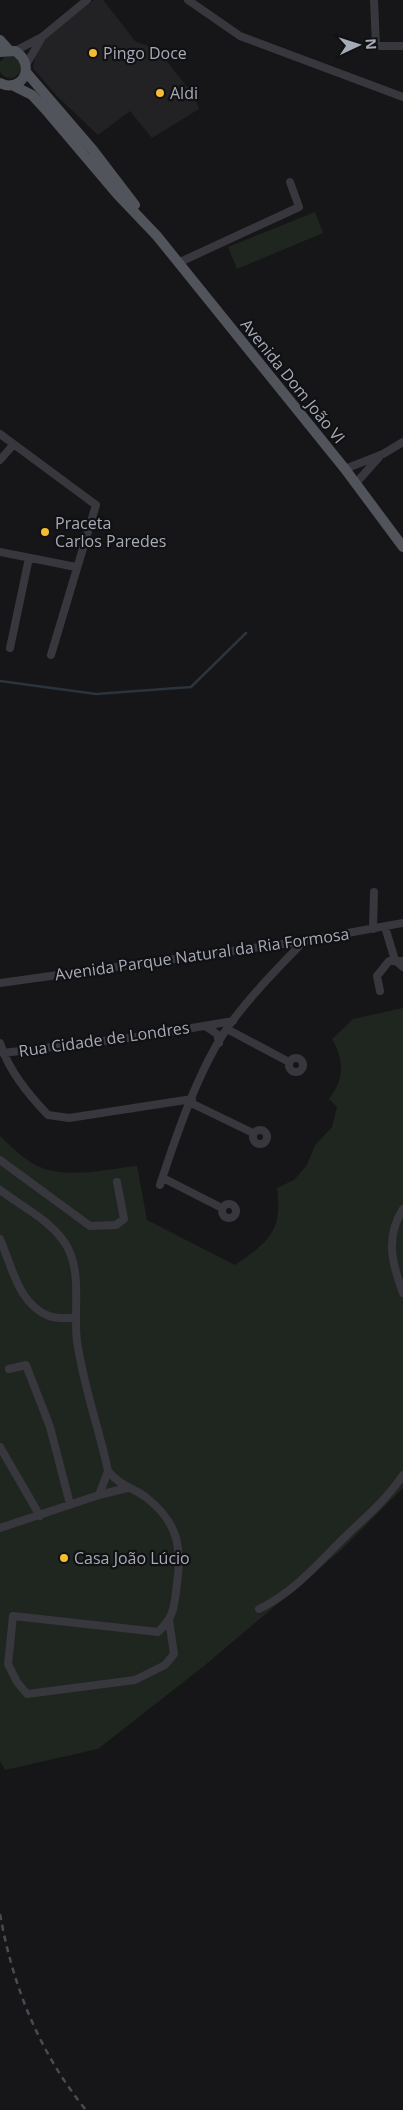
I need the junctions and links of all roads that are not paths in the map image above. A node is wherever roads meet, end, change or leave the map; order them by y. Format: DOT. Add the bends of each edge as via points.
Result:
graph roads {
  1 [pos="87,0"];
  2 [pos="188,0"];
  3 [pos="374,0"];
  4 [pos="42,37"];
  5 [pos="0,40"];
  6 [pos="403,46"];
  7 [pos="8,51"];
  8 [pos="26,69"];
  9 [pos="0,83"];
  10 [pos="12,85"];
  11 [pos="403,97"];
  12 [pos="290,182"];
  13 [pos="157,236"];
  14 [pos="180,262"];
  15 [pos="0,434"];
  16 [pos="403,442"];
  17 [pos="12,445"];
  18 [pos="383,454"];
  19 [pos="0,460"];
  20 [pos="345,469"];
  21 [pos="356,483"];
  22 [pos="403,547"];
  23 [pos="0,552"];
  24 [pos="29,558"];
  25 [pos="76,567"];
  26 [pos="10,648"];
  27 [pos="51,655"];
  28 [pos="374,892"];
  29 [pos="403,923"];
  30 [pos="385,927"];
  31 [pos="373,929"];
  32 [pos="304,941"];
  33 [pos="399,960"];
  34 [pos="403,967"];
  35 [pos="0,982"];
  36 [pos="380,991"];
  37 [pos="233,1021"];
  38 [pos="205,1026"];
  39 [pos="227,1029"];
  40 [pos="0,1042"];
  41 [pos="219,1043"];
  42 [pos="3,1053"];
  43 [pos="289,1062"];
  44 [pos="192,1101"];
  45 [pos="253,1133"];
  46 [pos="0,1160"];
  47 [pos="117,1182"];
  48 [pos="0,1190"];
  49 [pos="222,1208"];
  50 [pos="403,1209"];
  51 [pos="0,1239"];
  52 [pos="403,1293"];
  53 [pos="76,1318"];
  54 [pos="9,1369"];
  55 [pos="0,1447"];
  56 [pos="108,1471"];
  57 [pos="403,1475"];
  58 [pos="127,1488"];
  59 [pos="99,1495"];
  60 [pos="70,1504"];
  61 [pos="40,1516"];
  62 [pos="0,1528"];
  63 [pos="259,1609"];
  64 [pos="169,1620"];
  1 -- 4 [label="street"];
  2 -- 11 [label="street" via="240,36"];
  3 -- 6 [label="street" via="376,46"];
  4 -- 7 [label="street"];
  4 -- 8 [label="street"];
  5 -- 7 [label="main road"];
  7 -- 8 [label="main road, Avenida Dom João VI" via="24,59"];
  8 -- 10 [label="main road" via="20,81"];
  8 -- 13 [label="main road, Avenida Dom João VI" via="93,150"];
  9 -- 10 [label="main road"];
  10 -- 13 [label="main road, Avenida Dom João VI" via="32,96 45,109 116,194"];
  12 -- 14 [label="street" via="299,207"];
  13 -- 14 [label="main road, Avenida Dom João VI"];
  14 -- 20 [label="main road, Avenida Dom João VI"];
  15 -- 17 [label="street"];
  16 -- 18 [label="street"];
  17 -- 19 [label="street"];
  17 -- 25 [label="street" via="96,505"];
  18 -- 20 [label="street"];
  18 -- 21 [label="street"];
  20 -- 21 [label="main road, Avenida Dom João VI"];
  21 -- 22 [label="main road, Avenida Dom João VI"];
  23 -- 24 [label="street"];
  24 -- 25 [label="street"];
  24 -- 26 [label="street"];
  25 -- 27 [label="street"];
  28 -- 31 [label="street"];
  29 -- 30 [label="street, Avenida Parque Natural da Ria Formosa"];
  30 -- 31 [label="street, Avenida Parque Natural da Ria Formosa"];
  30 -- 33 [label="street"];
  31 -- 32 [label="street, Avenida Parque Natural da Ria Formosa"];
  32 -- 35 [label="street, Avenida Parque Natural da Ria Formosa"];
  32 -- 37 [label="street" via="255,991"];
  33 -- 34 [label="street"];
  33 -- 36 [label="street" via="389,961 377,976"];
  37 -- 38 [label="street, Rua Cidade de Londres"];
  37 -- 39 [label="street"];
  38 -- 41 [label="street, Rua Cidade de Londres" via="218,1034"];
  38 -- 42 [label="street, Rua Cidade de Londres"];
  39 -- 41 [label="street"];
  39 -- 43 [label="street"];
  40 -- 42 [label="street"];
  41 -- 44 [label="street"];
  42 -- 44 [label="street" via="23,1089 48,1115 69,1118"];
  44 -- 45 [label="street"];
  44 -- 49 [label="street" via="162,1181"];
  46 -- 47 [label="street" via="90,1226 116,1225 124,1218"];
  48 -- 53 [label="street" via="56,1231 66,1244 73,1262"];
  50 -- 52 [label="street" via="391,1237 393,1268"];
  51 -- 53 [label="street" via="21,1292 33,1307 50,1317"];
  53 -- 56 [label="street" via="77,1341"];
  54 -- 60 [label="street" via="26,1365 50,1427"];
  55 -- 61 [label="street"];
  56 -- 58 [label="street"];
  56 -- 59 [label="street"];
  57 -- 63 [label="street" via="377,1506 300,1582 276,1601"];
  58 -- 59 [label="street"];
  58 -- 64 [label="street" via="148,1498 174,1526 180,1562 173,1614"];
  59 -- 60 [label="street"];
  60 -- 61 [label="street"];
  61 -- 62 [label="street"];
  64 -- 64 [label="street" via="158,1632 13,1616 8,1664 27,1694 135,1680 165,1665 174,1654"];
}
